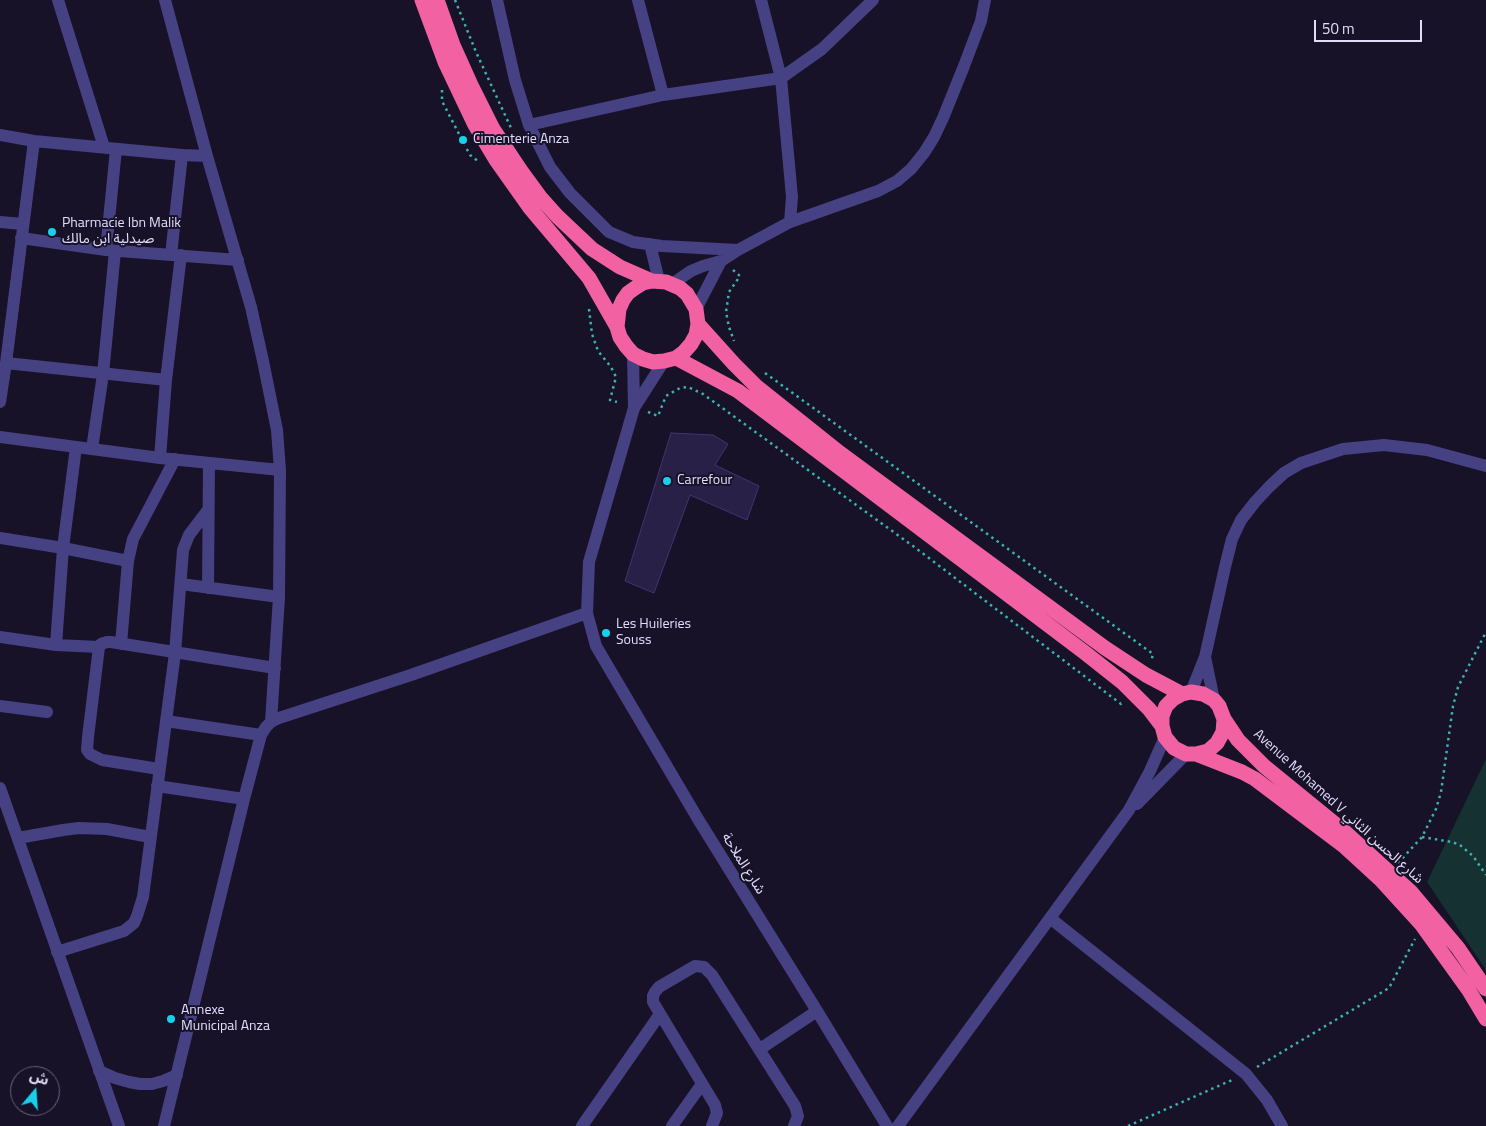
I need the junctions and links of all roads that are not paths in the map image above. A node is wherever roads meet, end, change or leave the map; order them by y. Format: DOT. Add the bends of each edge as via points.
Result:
graph roads {
  1 [pos="58,0"];
  2 [pos="165,0"];
  3 [pos="422,0"];
  4 [pos="437,0"];
  5 [pos="497,0"];
  6 [pos="638,0"];
  7 [pos="761,0"];
  8 [pos="873,0"];
  9 [pos="985,0"];
  10 [pos="781,78"];
  11 [pos="663,95"];
  12 [pos="529,125"];
  13 [pos="0,136"];
  14 [pos="34,141"];
  15 [pos="110,148"];
  16 [pos="182,155"];
  17 [pos="206,156"];
  18 [pos="0,222"];
  19 [pos="790,222"];
  20 [pos="22,224"];
  21 [pos="21,238"];
  22 [pos="650,244"];
  23 [pos="110,250"];
  24 [pos="738,250"];
  25 [pos="176,255"];
  26 [pos="238,260"];
  27 [pos="721,261"];
  28 [pos="661,282"];
  29 [pos="696,309"];
  30 [pos="698,324"];
  31 [pos="617,327"];
  32 [pos="634,354"];
  33 [pos="670,360"];
  34 [pos="6,363"];
  35 [pos="103,374"];
  36 [pos="166,380"];
  37 [pos="2,386"];
  38 [pos="0,402"];
  39 [pos="634,408"];
  40 [pos="0,437"];
  41 [pos="76,448"];
  42 [pos="92,449"];
  43 [pos="160,458"];
  44 [pos="175,459"];
  45 [pos="209,463"];
  46 [pos="1486,466"];
  47 [pos="280,470"];
  48 [pos="208,510"];
  49 [pos="0,538"];
  50 [pos="62,548"];
  51 [pos="128,561"];
  52 [pos="181,584"];
  53 [pos="208,588"];
  54 [pos="279,597"];
  55 [pos="587,613"];
  56 [pos="0,637"];
  57 [pos="120,644"];
  58 [pos="56,645"];
  59 [pos="99,647"];
  60 [pos="175,654"];
  61 [pos="1205,657"];
  62 [pos="275,668"];
  63 [pos="1186,693"];
  64 [pos="1214,700"];
  65 [pos="0,706"];
  66 [pos="47,712"];
  67 [pos="1224,719"];
  68 [pos="166,721"];
  69 [pos="271,722"];
  70 [pos="1163,732"];
  71 [pos="261,735"];
  72 [pos="1191,754"];
  73 [pos="159,768"];
  74 [pos="157,786"];
  75 [pos="0,788"];
  76 [pos="244,799"];
  77 [pos="1129,810"];
  78 [pos="150,837"];
  79 [pos="18,838"];
  80 [pos="1050,918"];
  81 [pos="57,952"];
  82 [pos="1486,989"];
  83 [pos="817,1012"];
  84 [pos="660,1014"];
  85 [pos="1486,1019"];
  86 [pos="760,1049"];
  87 [pos="99,1071"];
  88 [pos="178,1074"];
  89 [pos="702,1084"];
  90 [pos="585,1125"];
  91 [pos="119,1126"];
  92 [pos="164,1126"];
  93 [pos="672,1126"];
  94 [pos="712,1126"];
  95 [pos="794,1126"];
  96 [pos="887,1126"];
  97 [pos="898,1126"];
  98 [pos="1282,1126"];
  1 -- 15 [label="street"];
  2 -- 17 [label="street"];
  3 -- 31 [label="highway" via="445,62 475,125 530,208 589,278"];
  4 -- 28 [label="highway" via="457,53 493,129 540,196 592,248 620,267"];
  5 -- 12 [label="street"];
  6 -- 11 [label="street"];
  7 -- 10 [label="street"];
  8 -- 10 [label="street" via="822,49"];
  9 -- 19 [label="street" via="977,30 943,118 924,153 911,169 878,191"];
  10 -- 11 [label="street"];
  10 -- 19 [label="street" via="792,197"];
  11 -- 12 [label="street"];
  12 -- 22 [label="street" via="550,167 570,193 609,232 633,242"];
  13 -- 14 [label="street"];
  14 -- 15 [label="street"];
  14 -- 20 [label="street"];
  15 -- 16 [label="street"];
  15 -- 23 [label="street"];
  16 -- 17 [label="street"];
  16 -- 25 [label="street"];
  17 -- 26 [label="street"];
  18 -- 20 [label="street"];
  19 -- 24 [label="street"];
  20 -- 21 [label="street"];
  21 -- 23 [label="street"];
  21 -- 34 [label="street"];
  22 -- 24 [label="street"];
  22 -- 28 [label="street"];
  23 -- 25 [label="street"];
  23 -- 35 [label="street"];
  24 -- 27 [label="street"];
  25 -- 26 [label="street"];
  25 -- 36 [label="street"];
  26 -- 47 [label="street" via="264,361 277,430"];
  27 -- 28 [label="street"];
  27 -- 29 [label="street"];
  28 -- 29 [label="highway" via="687,294"];
  28 -- 31 [label="highway" via="643,283 628,293 619,309"];
  29 -- 30 [label="highway"];
  30 -- 33 [label="highway" via="691,344"];
  30 -- 63 [label="highway" via="756,386 840,453 1105,648 1146,675"];
  31 -- 32 [label="highway" via="620,337"];
  32 -- 33 [label="highway" via="653,362"];
  32 -- 39 [label="street"];
  33 -- 39 [label="street"];
  33 -- 70 [label="highway" via="738,391 1084,652 1149,709"];
  34 -- 35 [label="street"];
  34 -- 37 [label="street"];
  35 -- 36 [label="street"];
  35 -- 42 [label="street"];
  36 -- 43 [label="street"];
  37 -- 38 [label="street"];
  39 -- 55 [label="street, شارع الملاحة" via="590,562"];
  40 -- 41 [label="street"];
  41 -- 42 [label="street"];
  41 -- 50 [label="street"];
  42 -- 43 [label="street"];
  43 -- 44 [label="street"];
  44 -- 45 [label="street"];
  44 -- 51 [label="street" via="133,539"];
  45 -- 47 [label="street"];
  45 -- 48 [label="street"];
  46 -- 61 [label="street" via="1427,450 1384,446 1343,449 1301,463 1284,473 1255,502 1232,539"];
  47 -- 54 [label="street"];
  48 -- 52 [label="street" via="185,542"];
  48 -- 53 [label="street"];
  49 -- 50 [label="street"];
  50 -- 51 [label="street"];
  50 -- 58 [label="street"];
  51 -- 57 [label="street"];
  52 -- 53 [label="street"];
  52 -- 60 [label="street"];
  53 -- 54 [label="street"];
  54 -- 62 [label="street"];
  55 -- 69 [label="street"];
  55 -- 83 [label="street, شارع الملاحة" via="596,646"];
  56 -- 58 [label="street"];
  57 -- 59 [label="street" via="107,642"];
  57 -- 60 [label="street"];
  58 -- 59 [label="street"];
  59 -- 73 [label="street" via="87,750 102,760"];
  60 -- 62 [label="street"];
  60 -- 68 [label="street"];
  61 -- 63 [label="street"];
  61 -- 64 [label="street"];
  62 -- 69 [label="street"];
  63 -- 64 [label="highway" via="1203,694"];
  63 -- 70 [label="highway" via="1166,706 1162,716"];
  64 -- 67 [label="highway"];
  65 -- 66 [label="street"];
  67 -- 72 [label="highway" via="1223,732 1217,743 1208,751"];
  67 -- 82 [label="highway, Avenue Mohamed V شارع الحسن الثاني" via="1238,740 1264,766 1345,832 1411,892 1458,948"];
  68 -- 71 [label="street"];
  68 -- 73 [label="street"];
  69 -- 71 [label="street"];
  70 -- 72 [label="highway" via="1174,748"];
  70 -- 77 [label="street" via="1150,771"];
  71 -- 76 [label="street"];
  72 -- 77 [label="street"];
  72 -- 85 [label="highway, Avenue Mohamed V شارع الحسن الثاني" via="1248,776 1344,846 1422,925"];
  73 -- 74 [label="street"];
  74 -- 76 [label="street"];
  74 -- 78 [label="street"];
  75 -- 79 [label="street"];
  76 -- 88 [label="street"];
  77 -- 80 [label="street"];
  78 -- 79 [label="street" via="107,829 79,828"];
  78 -- 81 [label="street" via="143,897 134,923 124,931"];
  79 -- 81 [label="street"];
  80 -- 97 [label="street"];
  80 -- 98 [label="street" via="1246,1074"];
  81 -- 87 [label="street"];
  83 -- 86 [label="street"];
  83 -- 96 [label="street, شارع الملاحة"];
  84 -- 86 [label="street" via="653,1002 659,987 695,966 704,967"];
  84 -- 89 [label="street"];
  84 -- 90 [label="street"];
  86 -- 95 [label="street" via="795,1106 798,1116"];
  87 -- 88 [label="street" via="140,1084 163,1082"];
  87 -- 91 [label="street"];
  88 -- 92 [label="street"];
  89 -- 93 [label="street"];
  89 -- 94 [label="street" via="717,1109"];
}
